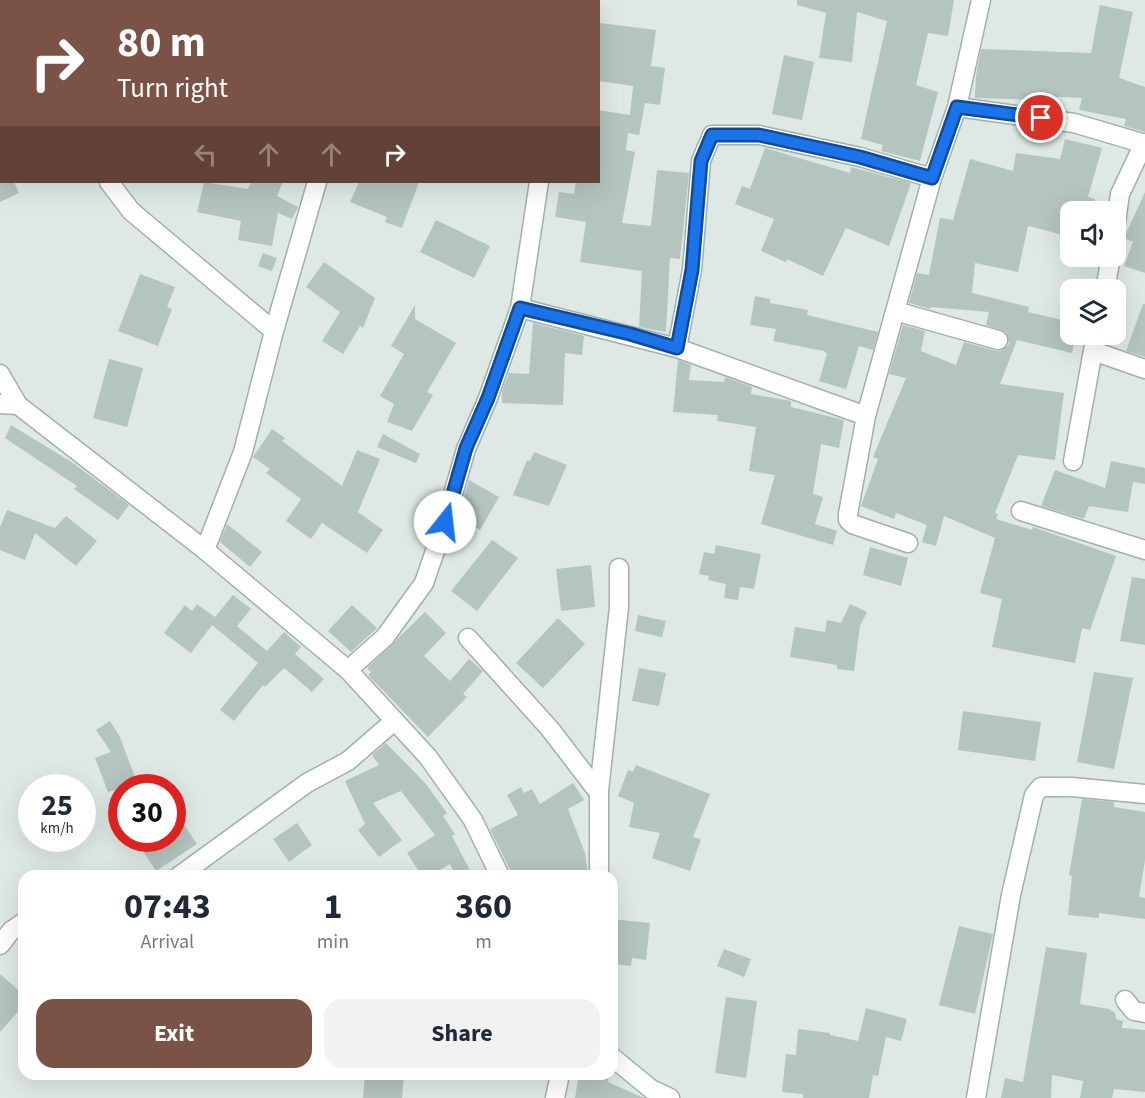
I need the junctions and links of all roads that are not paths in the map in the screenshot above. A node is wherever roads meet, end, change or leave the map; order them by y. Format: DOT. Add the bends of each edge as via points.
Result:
graph roads {
  1 [pos="981,0"];
  2 [pos="957,107"];
  3 [pos="1144,144"];
  4 [pos="932,178"];
  5 [pos="110,183"];
  6 [pos="317,183"];
  7 [pos="539,183"];
  8 [pos="1119,201"];
  9 [pos="520,308"];
  10 [pos="895,311"];
  11 [pos="274,331"];
  12 [pos="998,340"];
  13 [pos="1095,345"];
  14 [pos="1099,345"];
  15 [pos="677,348"];
  16 [pos="1145,369"];
  17 [pos="0,374"];
  18 [pos="9,405"];
  19 [pos="866,416"];
  20 [pos="1073,461"];
  21 [pos="1022,511"];
  22 [pos="908,543"];
  23 [pos="206,550"];
  24 [pos="1145,550"];
  25 [pos="619,568"];
  26 [pos="468,638"];
  27 [pos="348,670"];
  28 [pos="393,722"];
  29 [pos="599,793"];
  30 [pos="1145,794"];
  31 [pos="187,870"];
  32 [pos="497,870"];
  33 [pos="599,870"];
  34 [pos="18,926"];
  35 [pos="0,945"];
  36 [pos="1125,1000"];
  37 [pos="1145,1013"];
  38 [pos="618,1062"];
  39 [pos="559,1080"];
  40 [pos="555,1098"];
  41 [pos="670,1098"];
  42 [pos="976,1098"];
  1 -- 2 [label="street"];
  2 -- 3 [label="street" via="1074,123"];
  2 -- 4 [label="street"];
  3 -- 8 [label="street"];
  4 -- 10 [label="street"];
  4 -- 15 [label="street" via="860,157 759,135 712,135 701,161 692,270"];
  5 -- 11 [label="street" via="131,210"];
  6 -- 11 [label="street"];
  7 -- 9 [label="street"];
  9 -- 15 [label="street"];
  9 -- 27 [label="street" via="466,448 424,583 385,637"];
  10 -- 12 [label="street"];
  10 -- 19 [label="street"];
  11 -- 23 [label="street" via="243,452"];
  13 -- 20 [label="street"];
  14 -- 16 [label="street"];
  15 -- 19 [label="street"];
  17 -- 18 [label="street"];
  18 -- 23 [label="street"];
  19 -- 22 [label="street" via="848,520"];
  21 -- 24 [label="street"];
  23 -- 27 [label="street"];
  25 -- 29 [label="street" via="619,607"];
  26 -- 29 [label="street" via="550,729"];
  27 -- 28 [label="street"];
  28 -- 31 [label="street" via="348,761 307,783"];
  28 -- 32 [label="street" via="428,757 473,820"];
  29 -- 33 [label="street"];
  30 -- 42 [label="street" via="1041,787 1034,795 1011,895"];
  34 -- 35 [label="street"];
  36 -- 37 [label="street" via="1134,1011"];
  38 -- 41 [label="street" via="651,1089"];
  39 -- 40 [label="street"];
}
